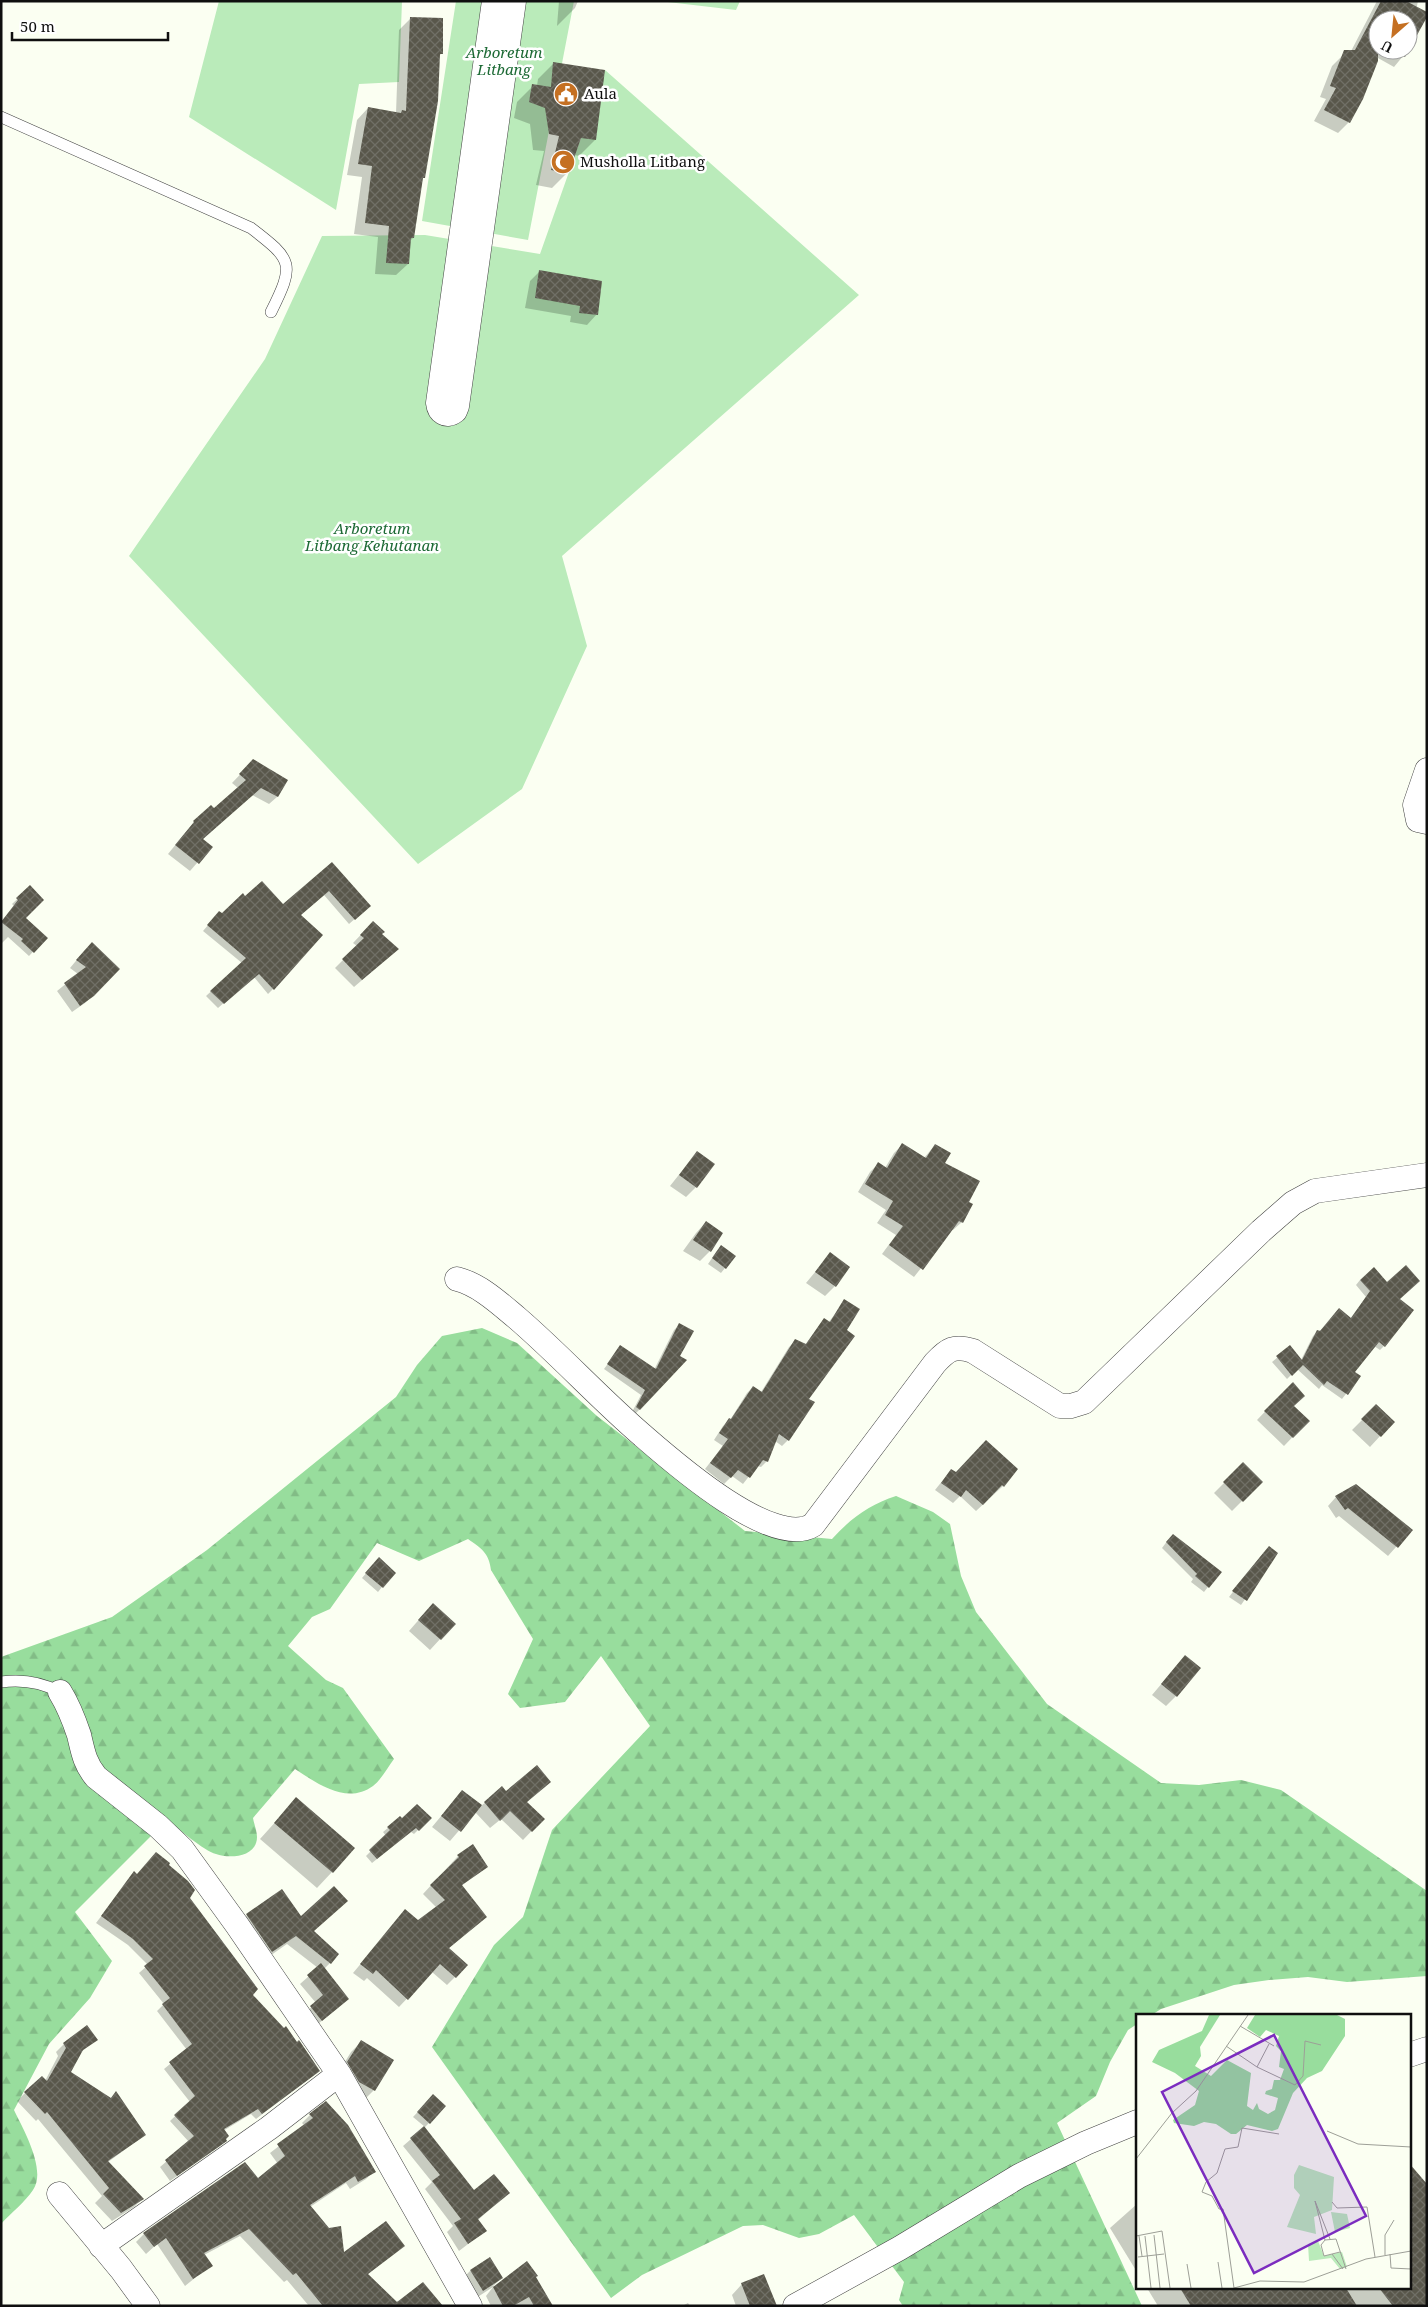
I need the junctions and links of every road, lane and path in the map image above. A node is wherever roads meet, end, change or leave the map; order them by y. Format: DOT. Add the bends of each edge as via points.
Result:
graph roads {
  1 [pos="494,1"];
  2 [pos="514,1"];
  3 [pos="1,117"];
  4 [pos="471,238"];
  5 [pos="271,312"];
  6 [pos="1427,770"];
  7 [pos="1427,822"];
  8 [pos="1427,1175"];
  9 [pos="456,1279"];
  10 [pos="1,1682"];
  11 [pos="60,1692"];
  12 [pos="1427,2050"];
  13 [pos="1410,2055"];
  14 [pos="339,2074"];
  15 [pos="1136,2122"];
  16 [pos="59,2194"];
  17 [pos="101,2246"];
  18 [pos="148,2306"];
  19 [pos="470,2306"];
  20 [pos="795,2306"];
  1 -- 4 [label="street"];
  2 -- 4 [label="street"];
  3 -- 5 [label="lane" via="251,228 278,249 287,264 288,274"];
  4 -- 4 [label="street" via="438,403 442,413 448,414 457,406"];
  6 -- 7 [label="street" via="1415,805 1418,820"];
  8 -- 9 [label="street" via="1314,1190 1293,1203 1084,1402 1060,1406 973,1351 961,1347 946,1351 806,1530 775,1528 719,1496 642,1436 545,1342 496,1301 476,1287"];
  10 -- 11 [label="lane" via="46,1684"];
  11 -- 14 [label="street" via="88,1768 182,1849"];
  12 -- 13 [label="street"];
  14 -- 17 [label="street"];
  14 -- 19 [label="street"];
  15 -- 20 [label="street" via="1019,2176"];
  16 -- 17 [label="street"];
  17 -- 18 [label="street"];
}
